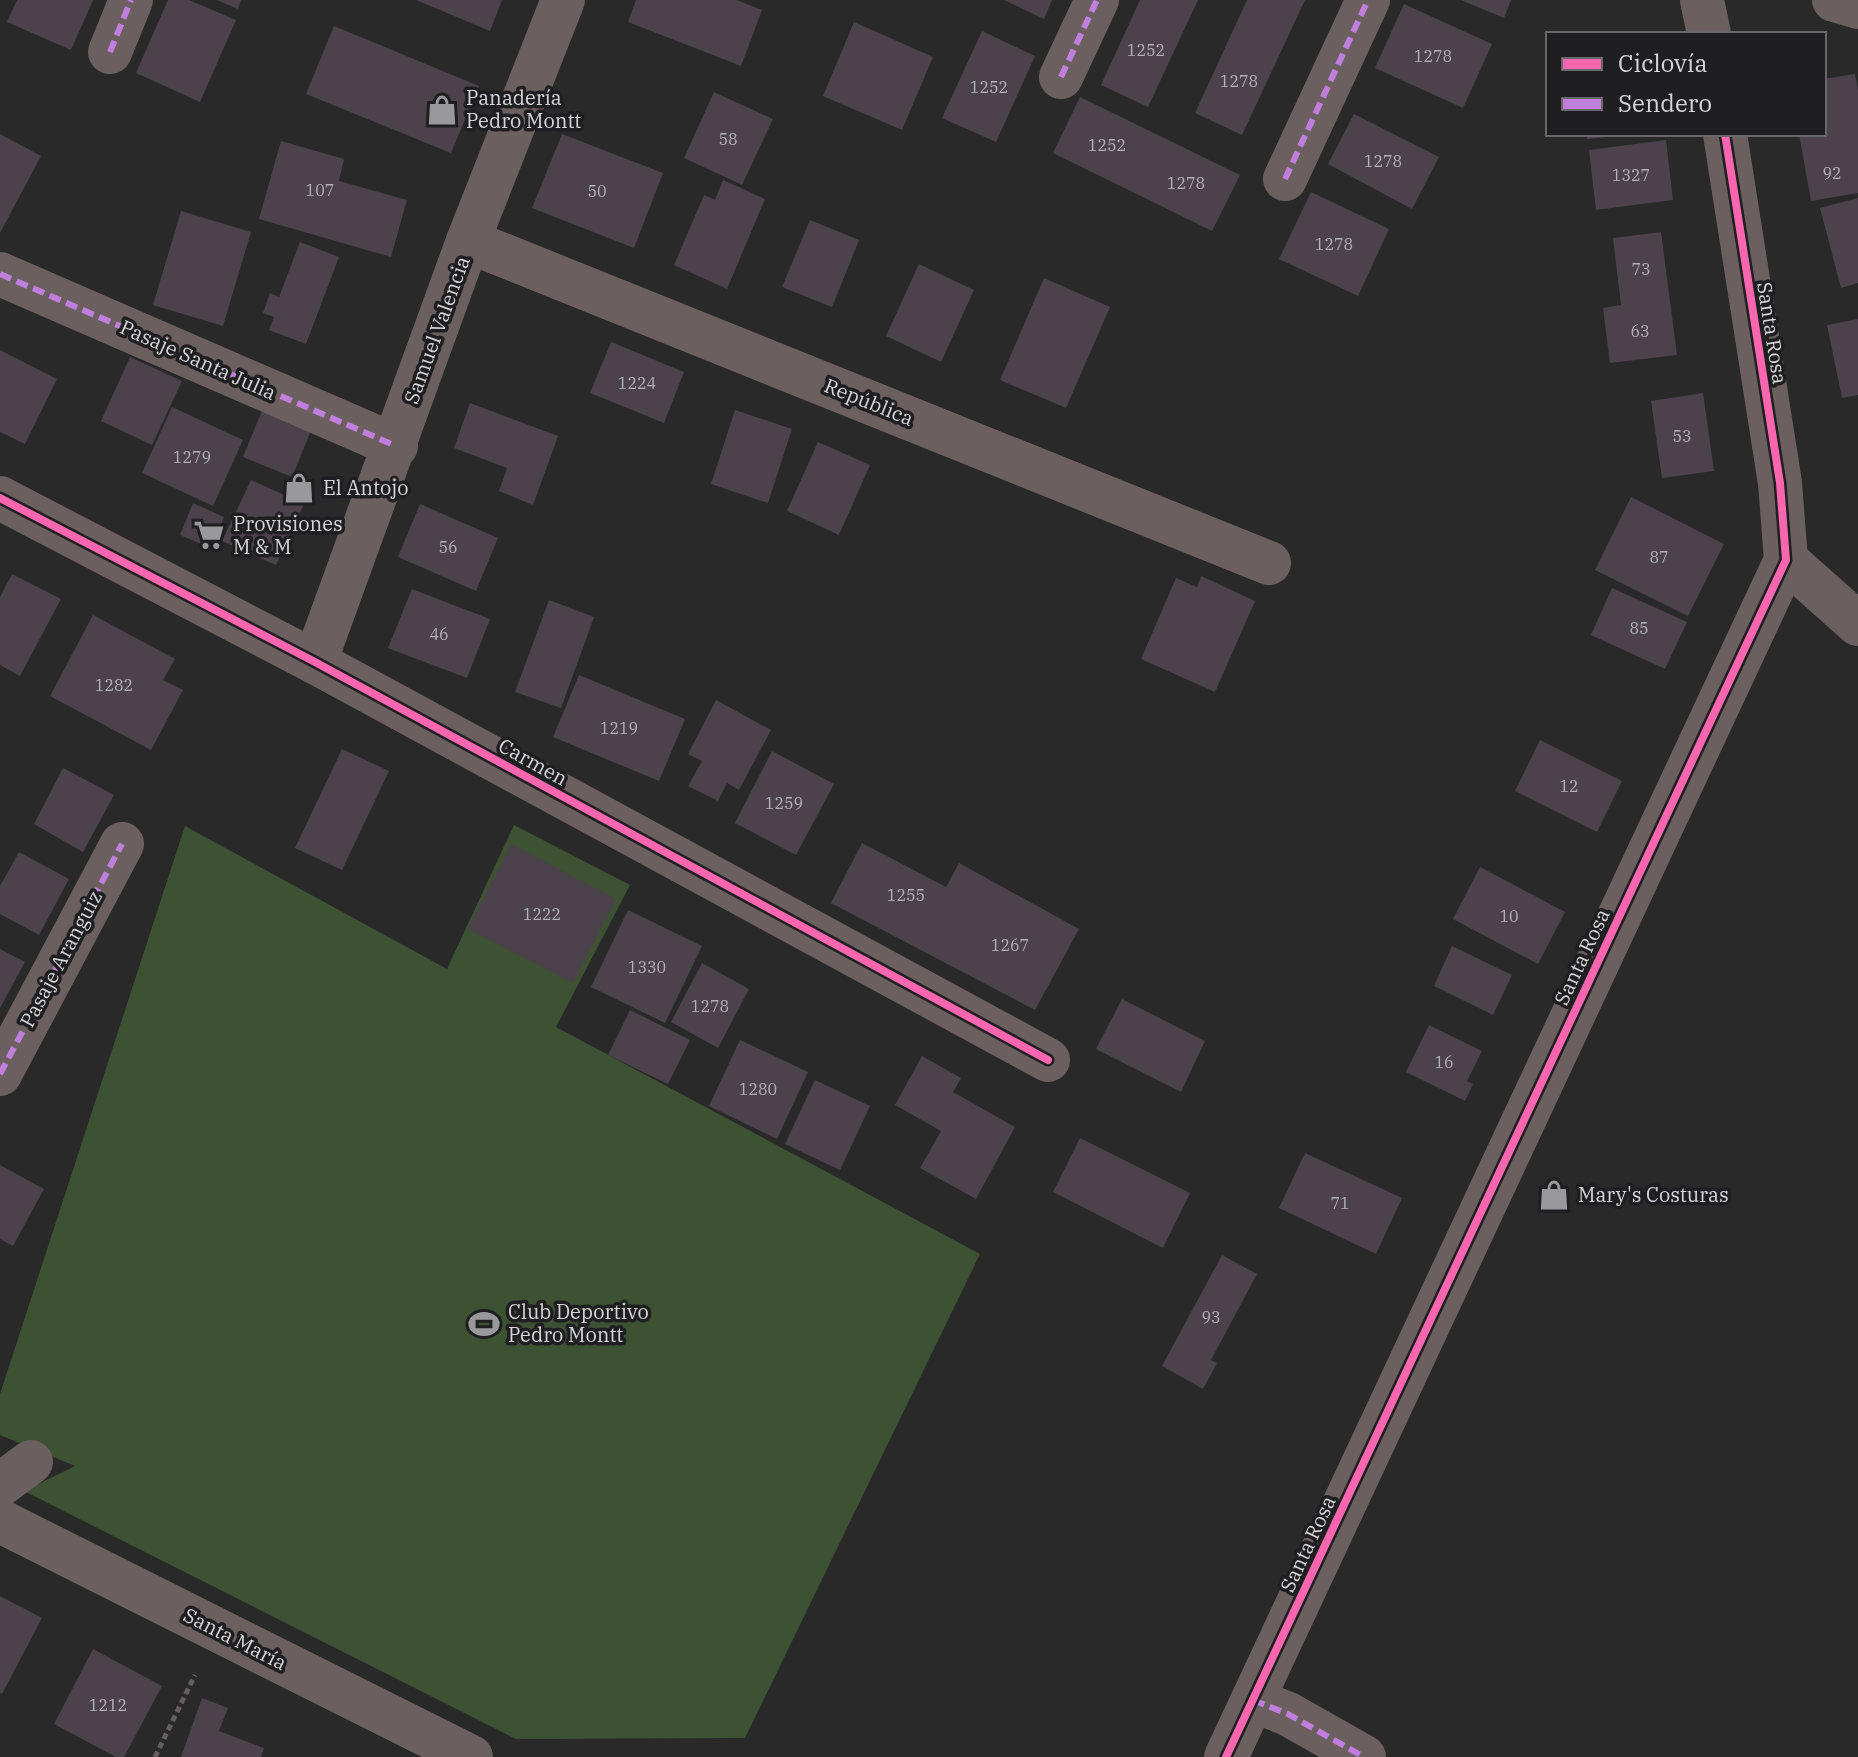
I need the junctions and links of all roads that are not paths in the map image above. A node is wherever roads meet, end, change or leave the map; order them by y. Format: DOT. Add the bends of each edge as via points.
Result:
graph roads {
  1 [pos="131,0"];
  2 [pos="563,0"];
  3 [pos="1097,0"];
  4 [pos="1368,0"];
  5 [pos="1702,0"];
  6 [pos="1834,0"];
  7 [pos="1858,7"];
  8 [pos="1709,32"];
  9 [pos="110,52"];
  10 [pos="1061,77"];
  11 [pos="1725,136"];
  12 [pos="1285,179"];
  13 [pos="468,241"];
  14 [pos="0,274"];
  15 [pos="396,446"];
  16 [pos="0,498"];
  17 [pos="1786,560"];
  18 [pos="1269,563"];
  19 [pos="1858,624"];
  20 [pos="315,662"];
  21 [pos="122,844"];
  22 [pos="1048,1060"];
  23 [pos="0,1074"];
  24 [pos="0,1521"];
  25 [pos="1253,1700"];
  26 [pos="471,1757"];
  27 [pos="1226,1757"];
  28 [pos="1364,1757"];
  1 -- 9 [label="street"];
  2 -- 13 [label="street, Samuel Valencia"];
  3 -- 10 [label="street"];
  4 -- 12 [label="street"];
  5 -- 8 [label="street"];
  6 -- 7 [label="street"];
  11 -- 17 [label="street, Santa Rosa" via="1780,483"];
  13 -- 15 [label="street, Samuel Valencia"];
  13 -- 18 [label="street, República"];
  14 -- 15 [label="street, Pasaje Santa Julia"];
  15 -- 20 [label="street, Samuel Valencia"];
  16 -- 20 [label="street, Carmen"];
  17 -- 19 [label="street"];
  17 -- 25 [label="street, Santa Rosa"];
  20 -- 22 [label="street, Carmen"];
  21 -- 23 [label="street, Pasaje Aranguiz"];
  24 -- 26 [label="street, Santa María"];
  25 -- 27 [label="street, Santa Rosa"];
  25 -- 28 [label="street"];
}
